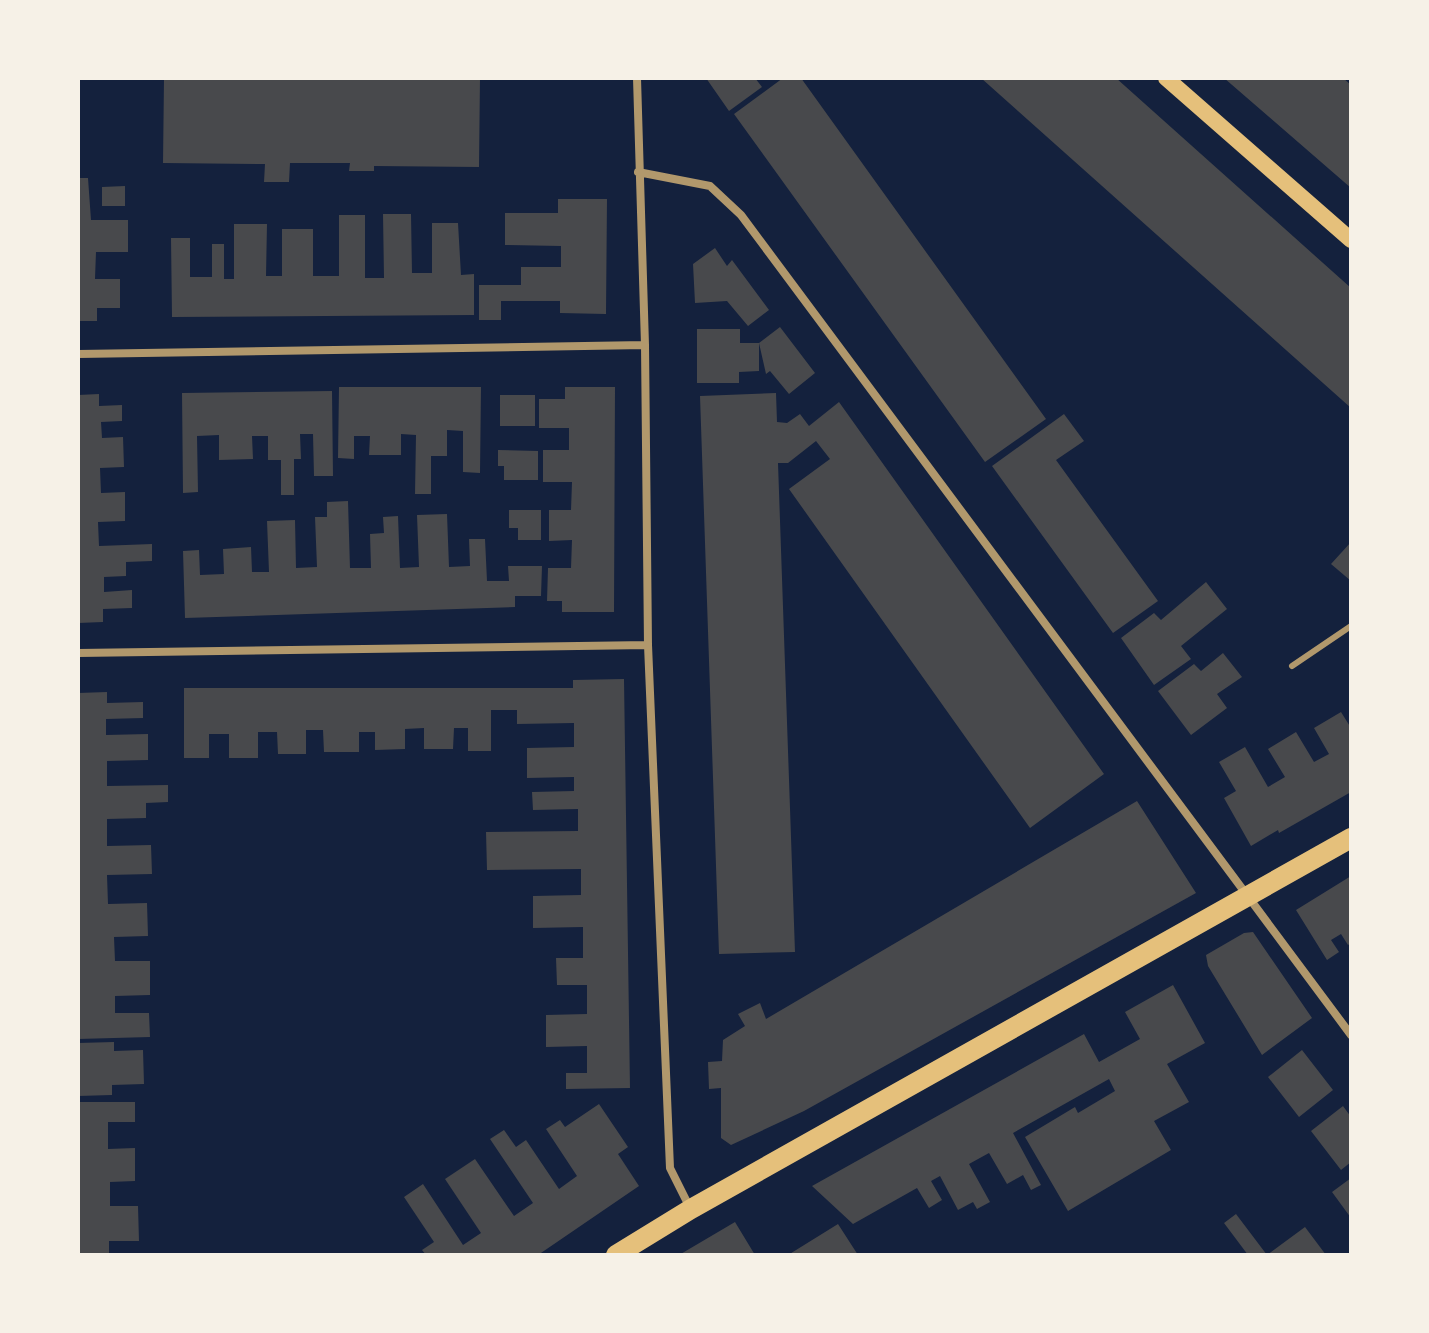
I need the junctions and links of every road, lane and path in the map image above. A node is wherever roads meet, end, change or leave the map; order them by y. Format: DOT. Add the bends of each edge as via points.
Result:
graph roads {
  1 [pos="637,78"];
  2 [pos="1166,78"];
  3 [pos="638,172"];
  4 [pos="1351,240"];
  5 [pos="645,345"];
  6 [pos="78,354"];
  7 [pos="1351,626"];
  8 [pos="648,645"];
  9 [pos="78,653"];
  10 [pos="1292,666"];
  11 [pos="1351,838"];
  12 [pos="1248,897"];
  13 [pos="1351,1035"];
  14 [pos="691,1209"];
  15 [pos="616,1255"];
  1 -- 3 [label="street"];
  2 -- 4 [label="main road"];
  3 -- 5 [label="street"];
  3 -- 12 [label="street" via="710,186 741,215"];
  5 -- 6 [label="street"];
  5 -- 8 [label="street"];
  7 -- 10 [label="lane"];
  8 -- 9 [label="street"];
  8 -- 14 [label="street" via="670,1168"];
  11 -- 12 [label="main road"];
  12 -- 13 [label="street"];
  12 -- 14 [label="main road"];
  14 -- 15 [label="main road"];
}
